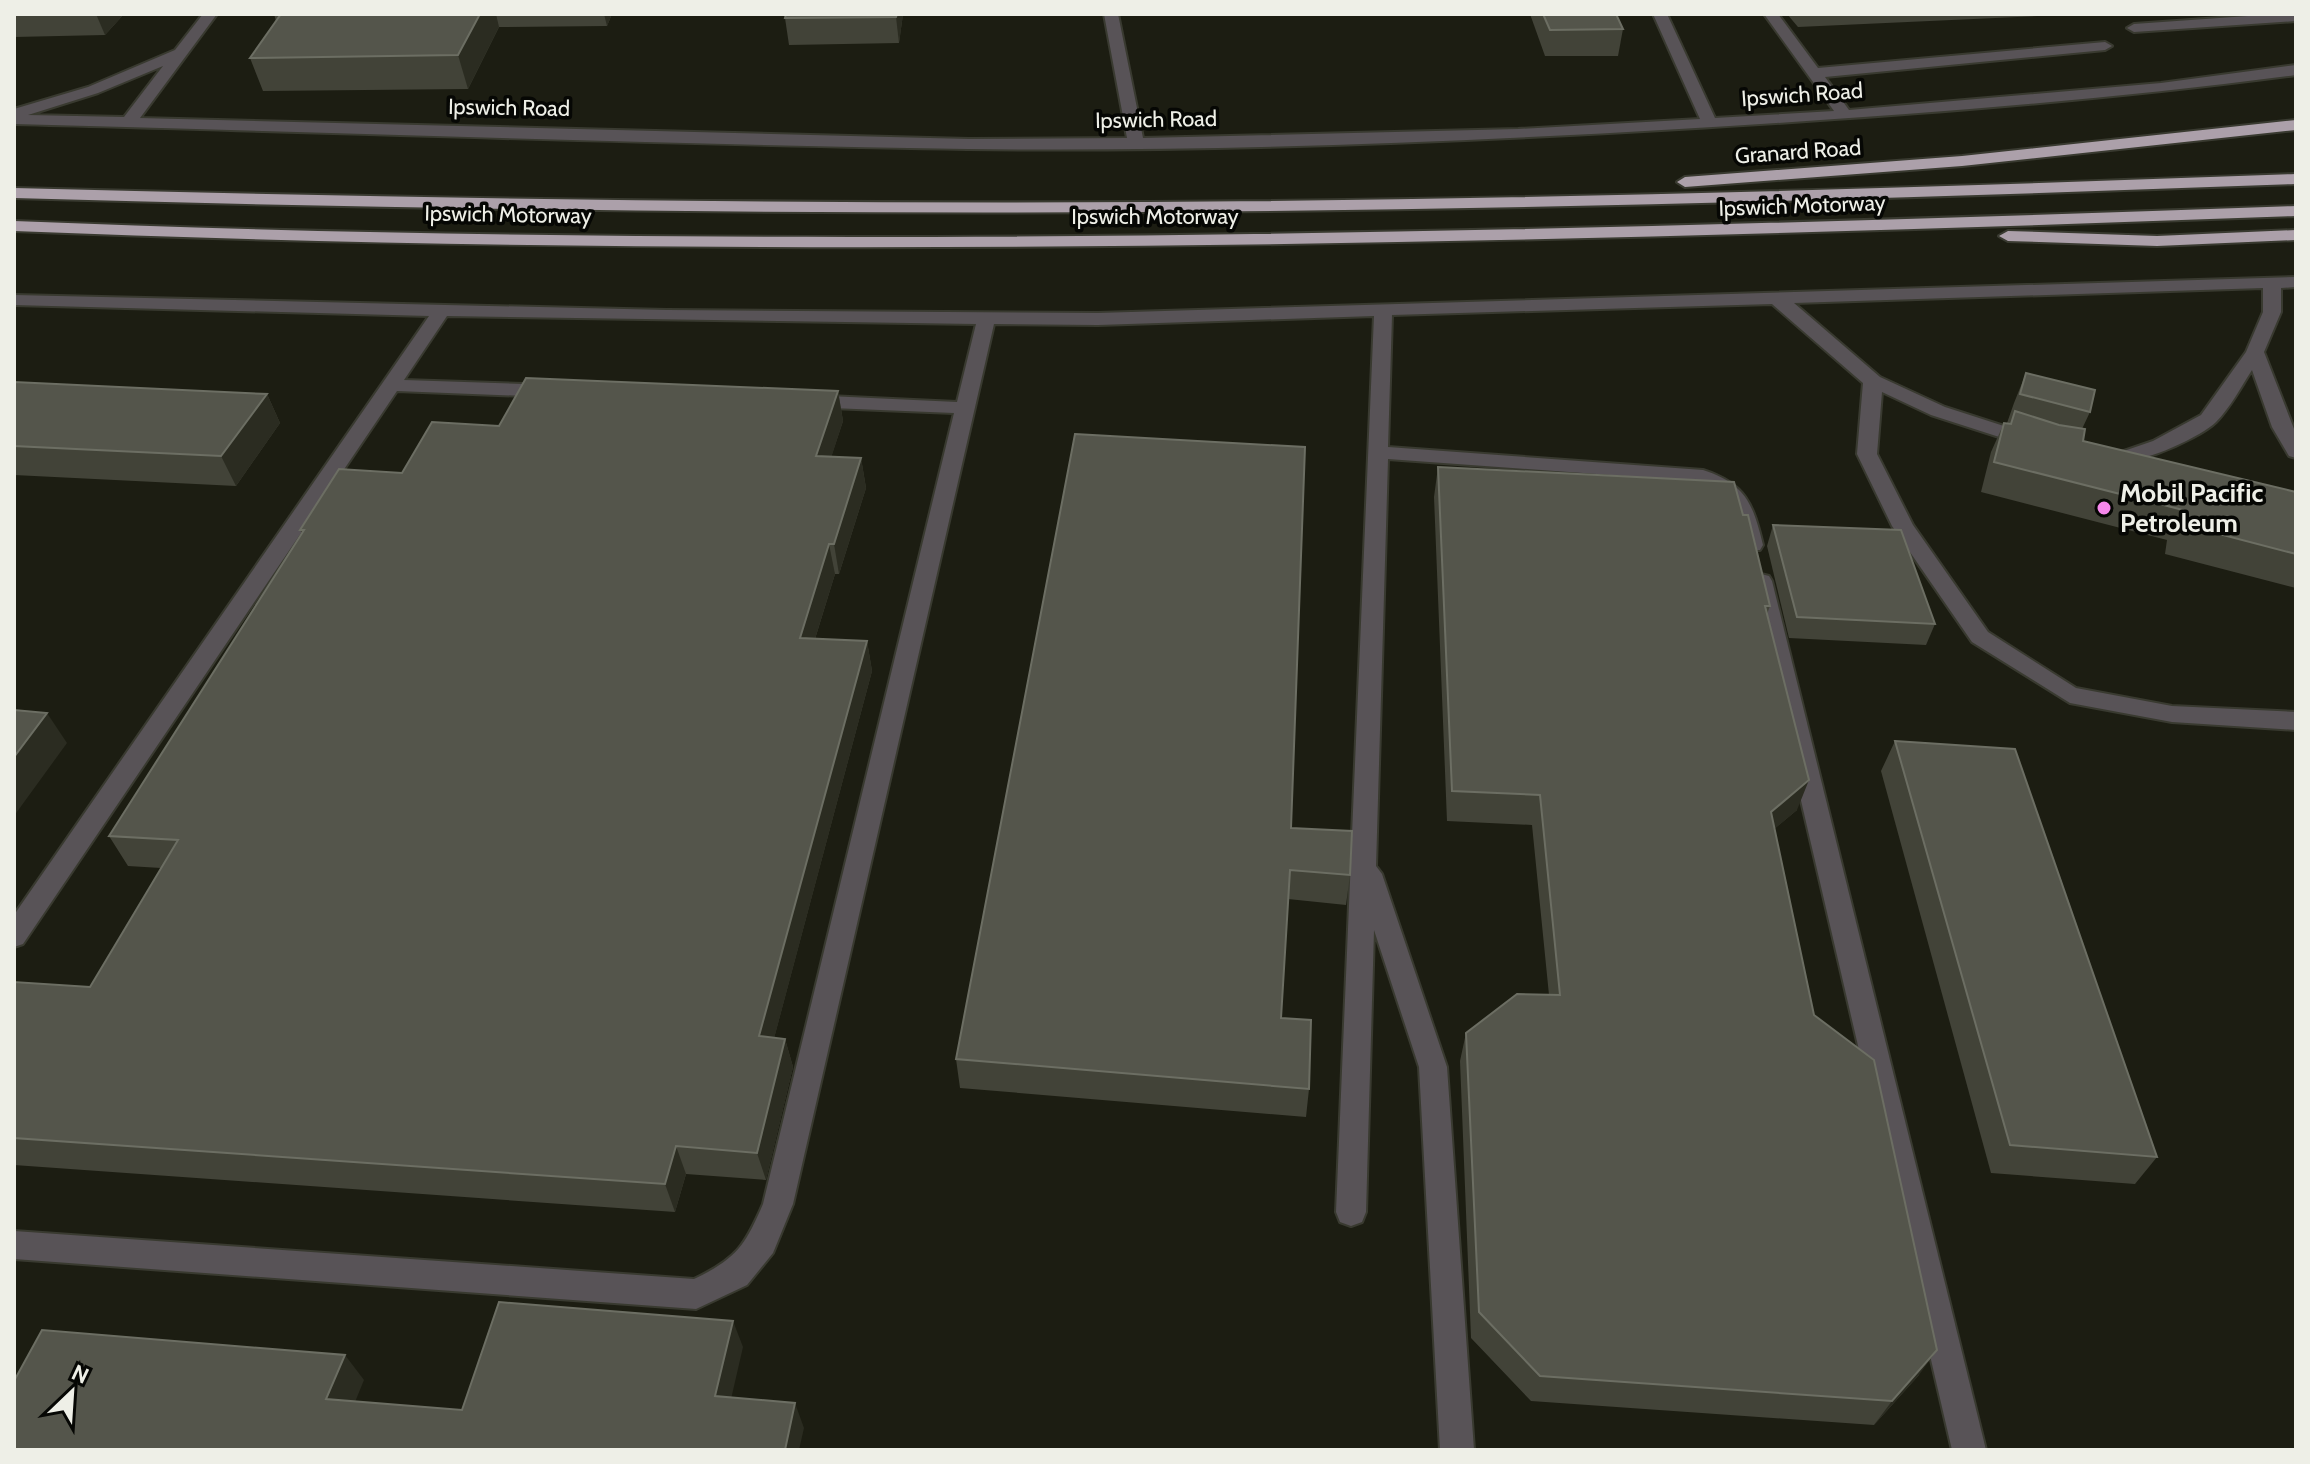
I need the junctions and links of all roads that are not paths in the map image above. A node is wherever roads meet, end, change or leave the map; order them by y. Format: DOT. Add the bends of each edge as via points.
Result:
graph roads {
  1 [pos="210,14"];
  2 [pos="1111,14"];
  3 [pos="1660,14"];
  4 [pos="1771,14"];
  5 [pos="2296,17"];
  6 [pos="2134,28"];
  7 [pos="2105,46"];
  8 [pos="179,54"];
  9 [pos="2296,70"];
  10 [pos="1814,73"];
  11 [pos="1845,115"];
  12 [pos="14,116"];
  13 [pos="129,122"];
  14 [pos="1710,124"];
  15 [pos="2296,125"];
  16 [pos="1136,144"];
  17 [pos="2296,179"];
  18 [pos="14,193"];
  19 [pos="1303,208"];
  20 [pos="2296,211"];
  21 [pos="14,226"];
  22 [pos="1794,230"];
  23 [pos="2296,235"];
  24 [pos="2272,282"];
  25 [pos="2296,282"];
  26 [pos="1778,299"];
  27 [pos="14,300"];
  28 [pos="442,310"];
  29 [pos="1383,310"];
  30 [pos="986,319"];
  31 [pos="2255,352"];
  32 [pos="1873,381"];
  33 [pos="391,385"];
  34 [pos="566,392"];
  35 [pos="790,401"];
  36 [pos="965,408"];
  37 [pos="2054,448"];
  38 [pos="1378,452"];
  39 [pos="2081,452"];
  40 [pos="2296,452"];
  41 [pos="2296,721"];
  42 [pos="1364,856"];
  43 [pos="14,936"];
  44 [pos="1351,1212"];
  45 [pos="14,1245"];
  46 [pos="1457,1450"];
  47 [pos="1969,1450"];
  1 -- 8 [label="street"];
  2 -- 16 [label="street"];
  3 -- 14 [label="street"];
  4 -- 10 [label="street"];
  5 -- 6 [label="street"];
  7 -- 10 [label="street"];
  8 -- 12 [label="street"];
  8 -- 13 [label="street"];
  9 -- 11 [label="street, Ipswich Road" via="2161,88"];
  10 -- 11 [label="street"];
  11 -- 14 [label="street, Ipswich Road"];
  12 -- 13 [label="street, Ipswich Road"];
  13 -- 16 [label="street, Ipswich Road"];
  14 -- 16 [label="street, Ipswich Road"];
  15 -- 19 [label="highway, Granard Road" via="1962,161"];
  17 -- 19 [label="highway, Ipswich Motorway"];
  18 -- 19 [label="highway, Ipswich Motorway" via="680,207"];
  20 -- 22 [label="highway, Ipswich Motorway"];
  21 -- 22 [label="highway, Ipswich Motorway" via="611,240 911,241"];
  22 -- 23 [label="highway" via="2157,241"];
  24 -- 25 [label="street"];
  24 -- 26 [label="street"];
  24 -- 31 [label="street" via="2272,312"];
  26 -- 29 [label="street"];
  26 -- 32 [label="street"];
  27 -- 28 [label="street"];
  28 -- 30 [label="street"];
  28 -- 33 [label="street"];
  29 -- 30 [label="street"];
  29 -- 38 [label="street"];
  30 -- 36 [label="street"];
  31 -- 39 [label="street" via="2208,419 2122,458"];
  31 -- 40 [label="street"];
  32 -- 37 [label="street" via="1938,411"];
  32 -- 41 [label="street" via="1867,454 1903,526 1980,637 2070,695 2172,714"];
  33 -- 34 [label="street"];
  33 -- 43 [label="street"];
  35 -- 36 [label="street"];
  36 -- 45 [label="street" via="778,1204 762,1243 736,1275 696,1294"];
  38 -- 42 [label="street"];
  38 -- 47 [label="street" via="1696,475 1734,492 1743,507"];
  42 -- 44 [label="street"];
  42 -- 46 [label="street" via="1433,1067"];
}
